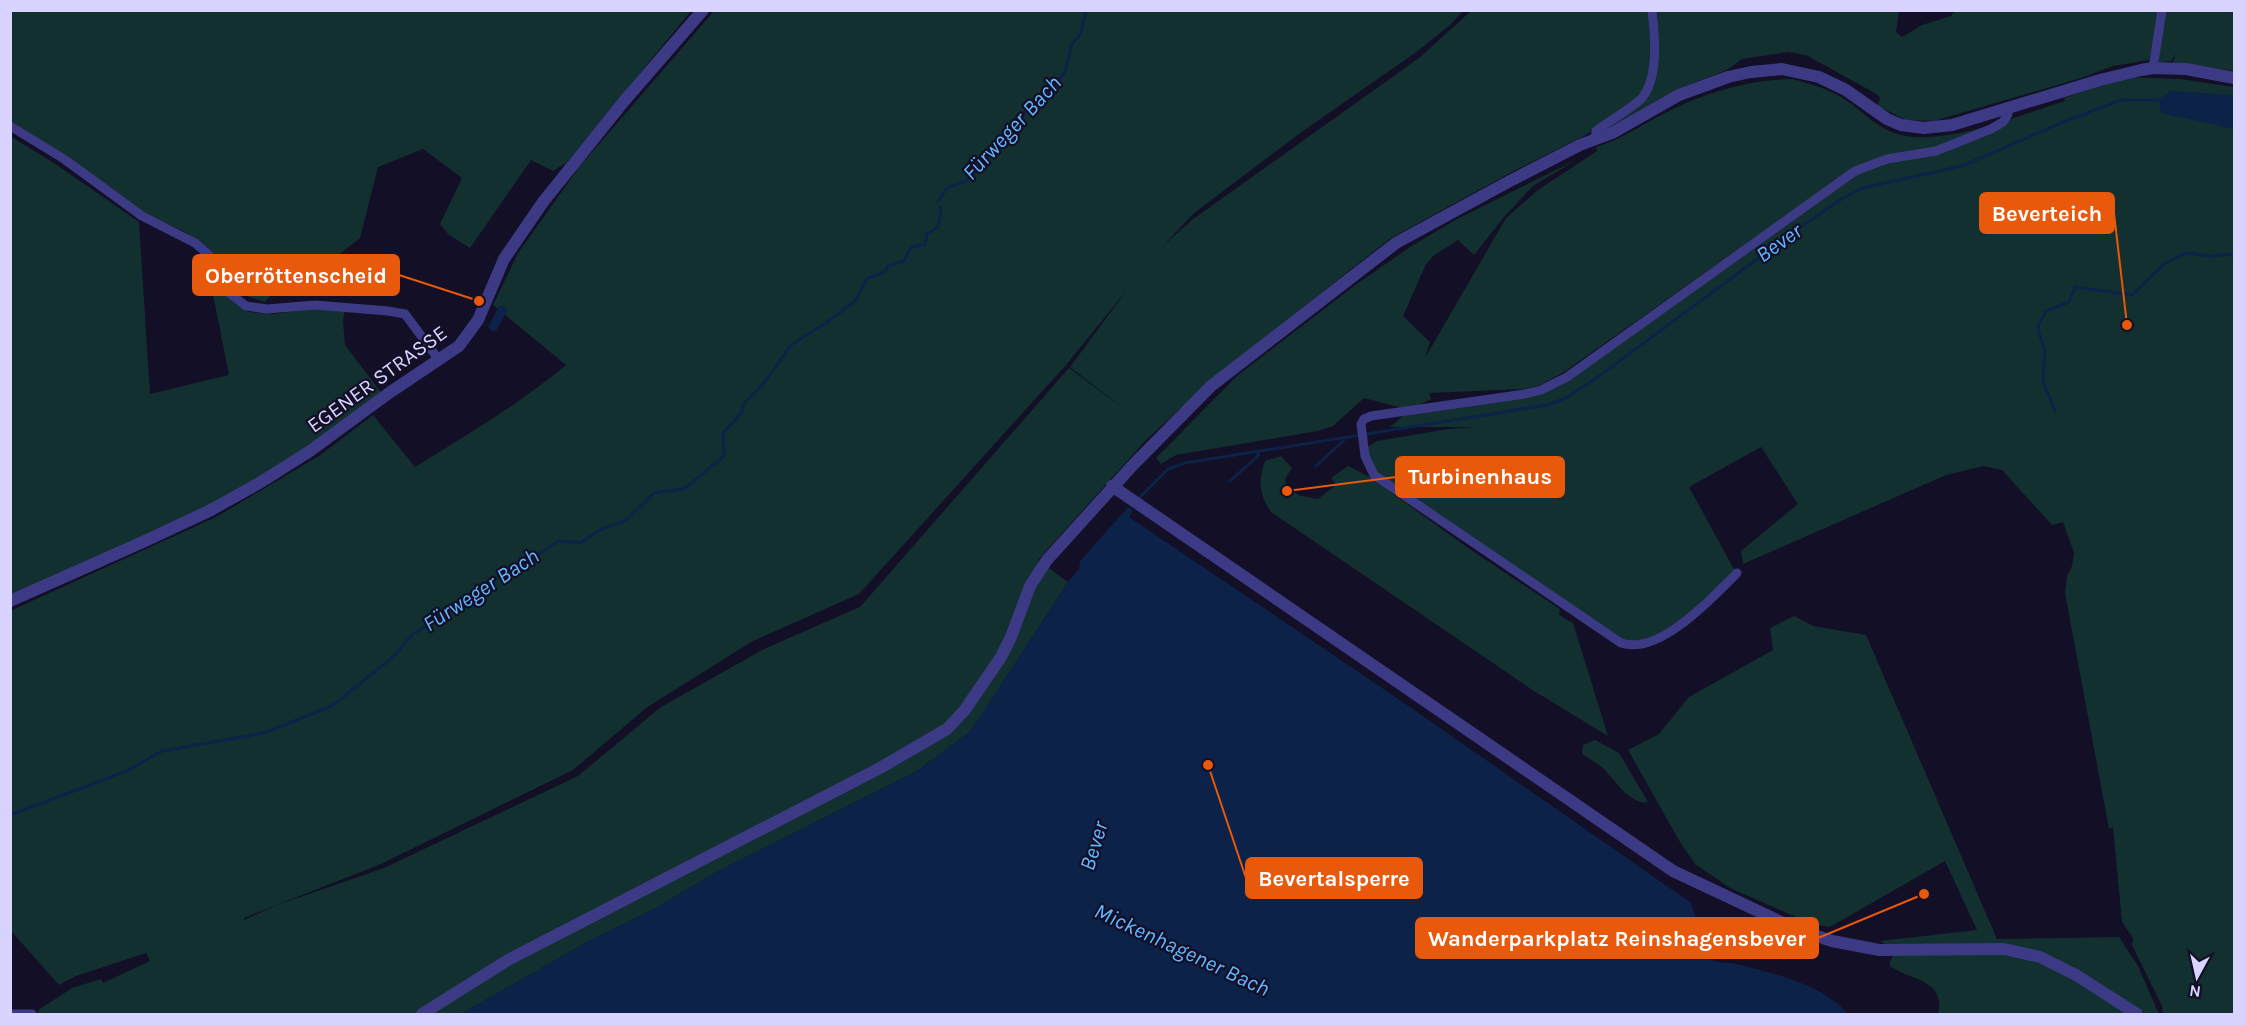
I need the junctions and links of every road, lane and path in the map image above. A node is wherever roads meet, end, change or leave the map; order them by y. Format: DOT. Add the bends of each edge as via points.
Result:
graph roads {
  1 [pos="703,10"];
  2 [pos="1653,10"];
  3 [pos="2162,10"];
  4 [pos="2153,68"];
  5 [pos="2235,78"];
  6 [pos="2007,108"];
  7 [pos="10,126"];
  8 [pos="1595,139"];
  9 [pos="439,360"];
  10 [pos="1112,486"];
  11 [pos="1737,573"];
  12 [pos="10,601"];
  13 [pos="13,1014"];
  14 [pos="32,1014"];
  15 [pos="422,1014"];
  16 [pos="2137,1014"];
  1 -- 9 [label="street, EGENER STRASSE" via="543,202 504,259 466,339"];
  2 -- 8 [label="street" via="1655,44 1649,83 1641,98 1596,131"];
  3 -- 4 [label="street"];
  4 -- 5 [label="street" via="2186,69"];
  4 -- 6 [label="street"];
  6 -- 8 [label="street" via="1952,125 1908,126 1887,119 1829,81 1805,72 1770,70 1698,87"];
  6 -- 11 [label="street" via="2002,122 1980,134 1936,151 1887,159 1855,171 1568,377 1526,394 1371,416 1362,422 1362,443 1374,475 1621,644 1637,645 1670,633"];
  7 -- 9 [label="street" via="64,159 142,216 195,243 209,255 228,292 246,306 267,309 315,305 405,314"];
  8 -- 10 [label="street" via="1396,243 1225,375"];
  9 -- 12 [label="street, EGENER STRASSE" via="310,451 212,510"];
  10 -- 15 [label="street" via="1029,585 1001,657 947,729 888,764 508,960"];
  10 -- 16 [label="street" via="1672,871 1796,929 1832,941 1879,950 2004,950 2031,955 2076,975"];
  13 -- 14 [label="street"];
}
